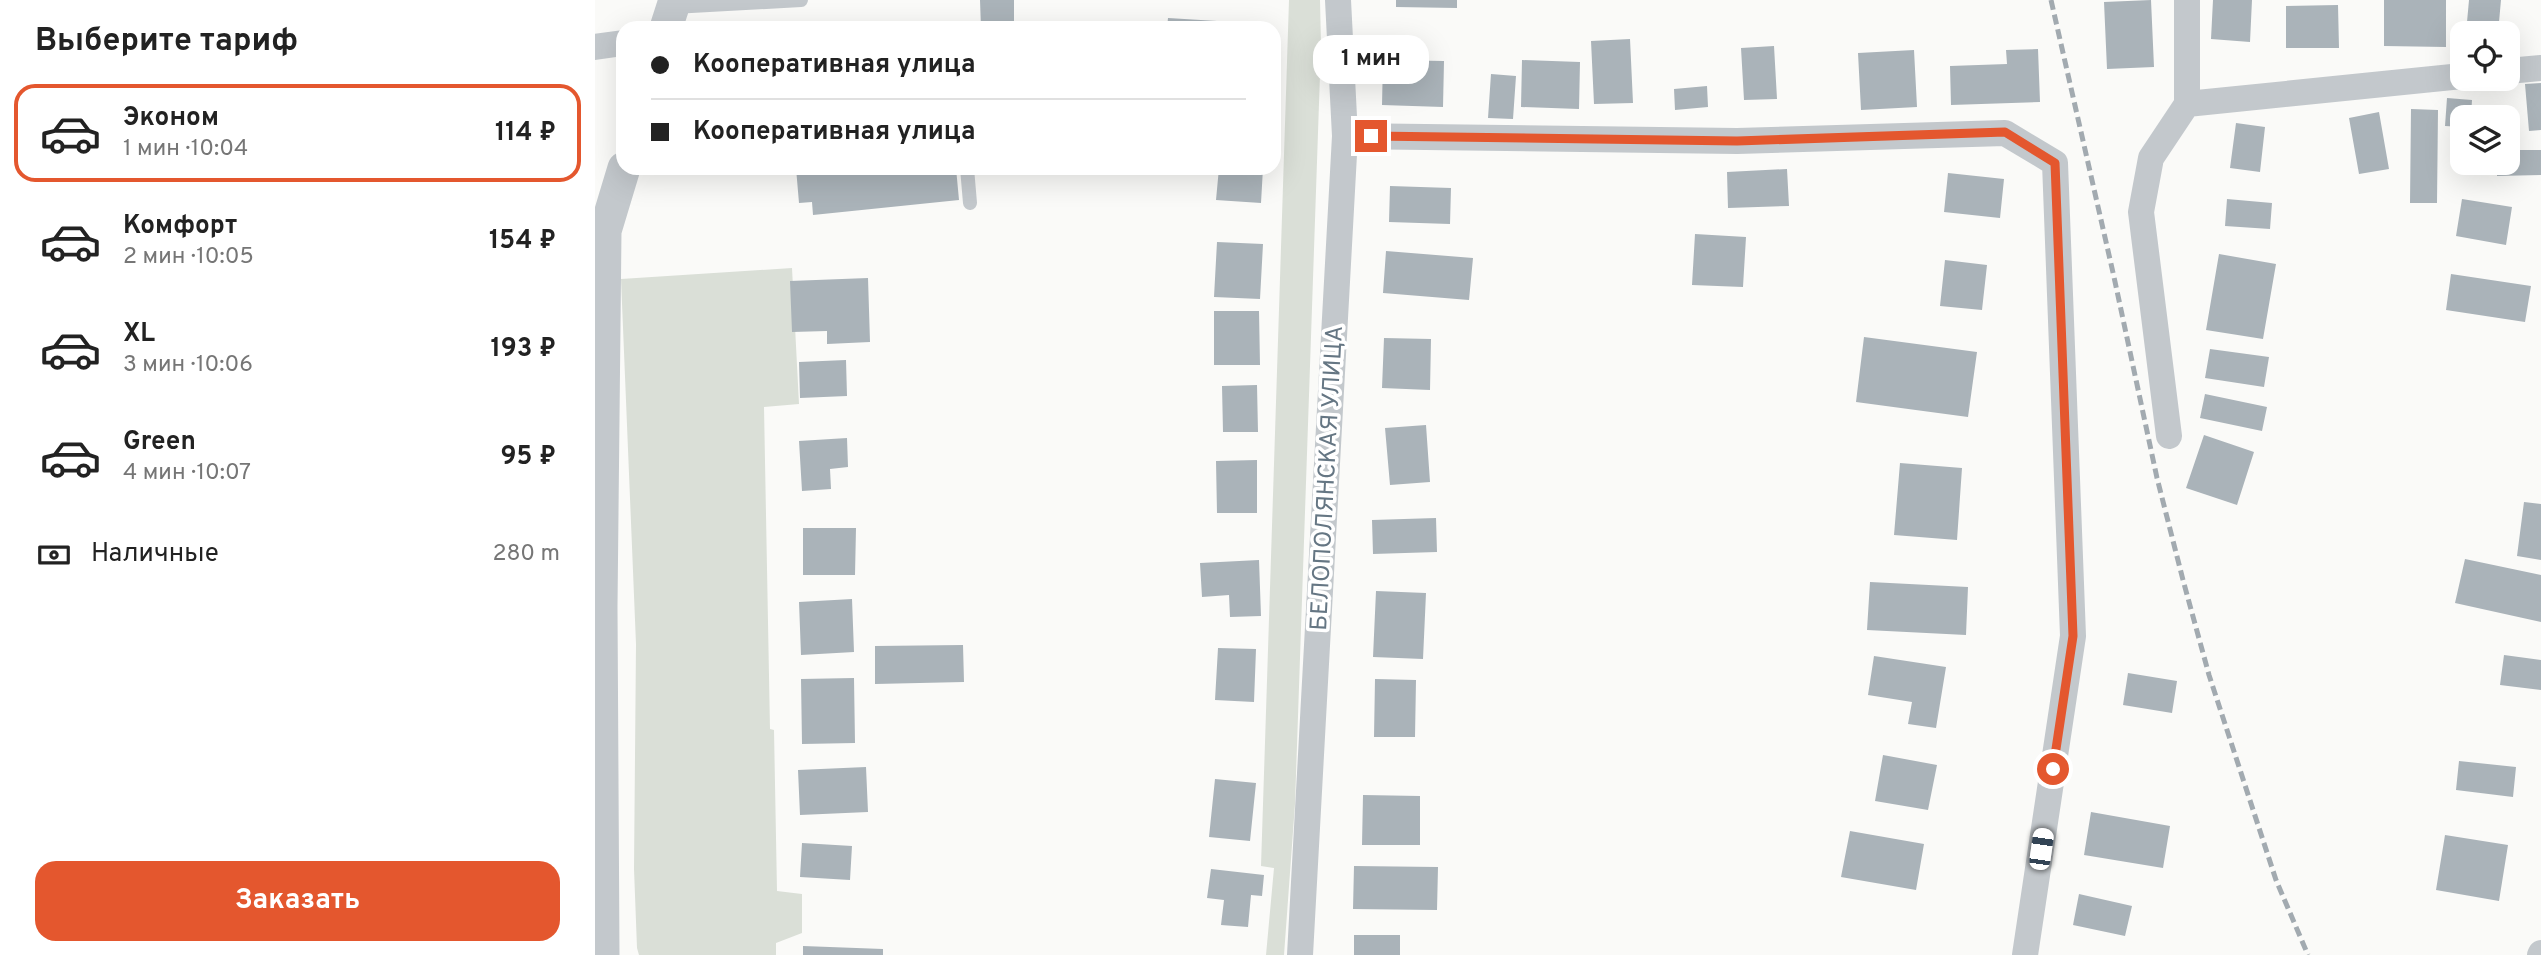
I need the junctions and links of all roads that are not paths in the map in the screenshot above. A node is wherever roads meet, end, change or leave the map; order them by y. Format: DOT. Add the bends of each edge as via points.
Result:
graph roads {
  1 [pos="801,0"];
  2 [pos="1338,0"];
  3 [pos="2187,0"];
  4 [pos="671,12"];
  5 [pos="616,44"];
  6 [pos="595,47"];
  7 [pos="2541,68"];
  8 [pos="2520,70"];
  9 [pos="2450,77"];
  10 [pos="2187,104"];
  11 [pos="1345,136"];
  12 [pos="622,175"];
  13 [pos="968,175"];
  14 [pos="970,203"];
  15 [pos="2169,436"];
  16 [pos="598,607"];
  17 [pos="599,922"];
  18 [pos="603,955"];
  19 [pos="1300,955"];
  20 [pos="2025,955"];
  1 -- 4 [label="lane"];
  2 -- 11 [label="street, БЕЛОПОЛЯНСКАЯ УЛИЦА"];
  3 -- 10 [label="street"];
  5 -- 6 [label="street"];
  7 -- 8 [label="street"];
  9 -- 10 [label="street"];
  10 -- 15 [label="street" via="2151,158 2141,212"];
  11 -- 19 [label="street, БЕЛОПОЛЯНСКАЯ УЛИЦА"];
  11 -- 20 [label="street" via="1737,141 2005,132 2055,163 2073,636"];
  12 -- 16 [label="street" via="605,230"];
  13 -- 14 [label="lane"];
  16 -- 17 [label="street"];
  17 -- 18 [label="street"];
}
